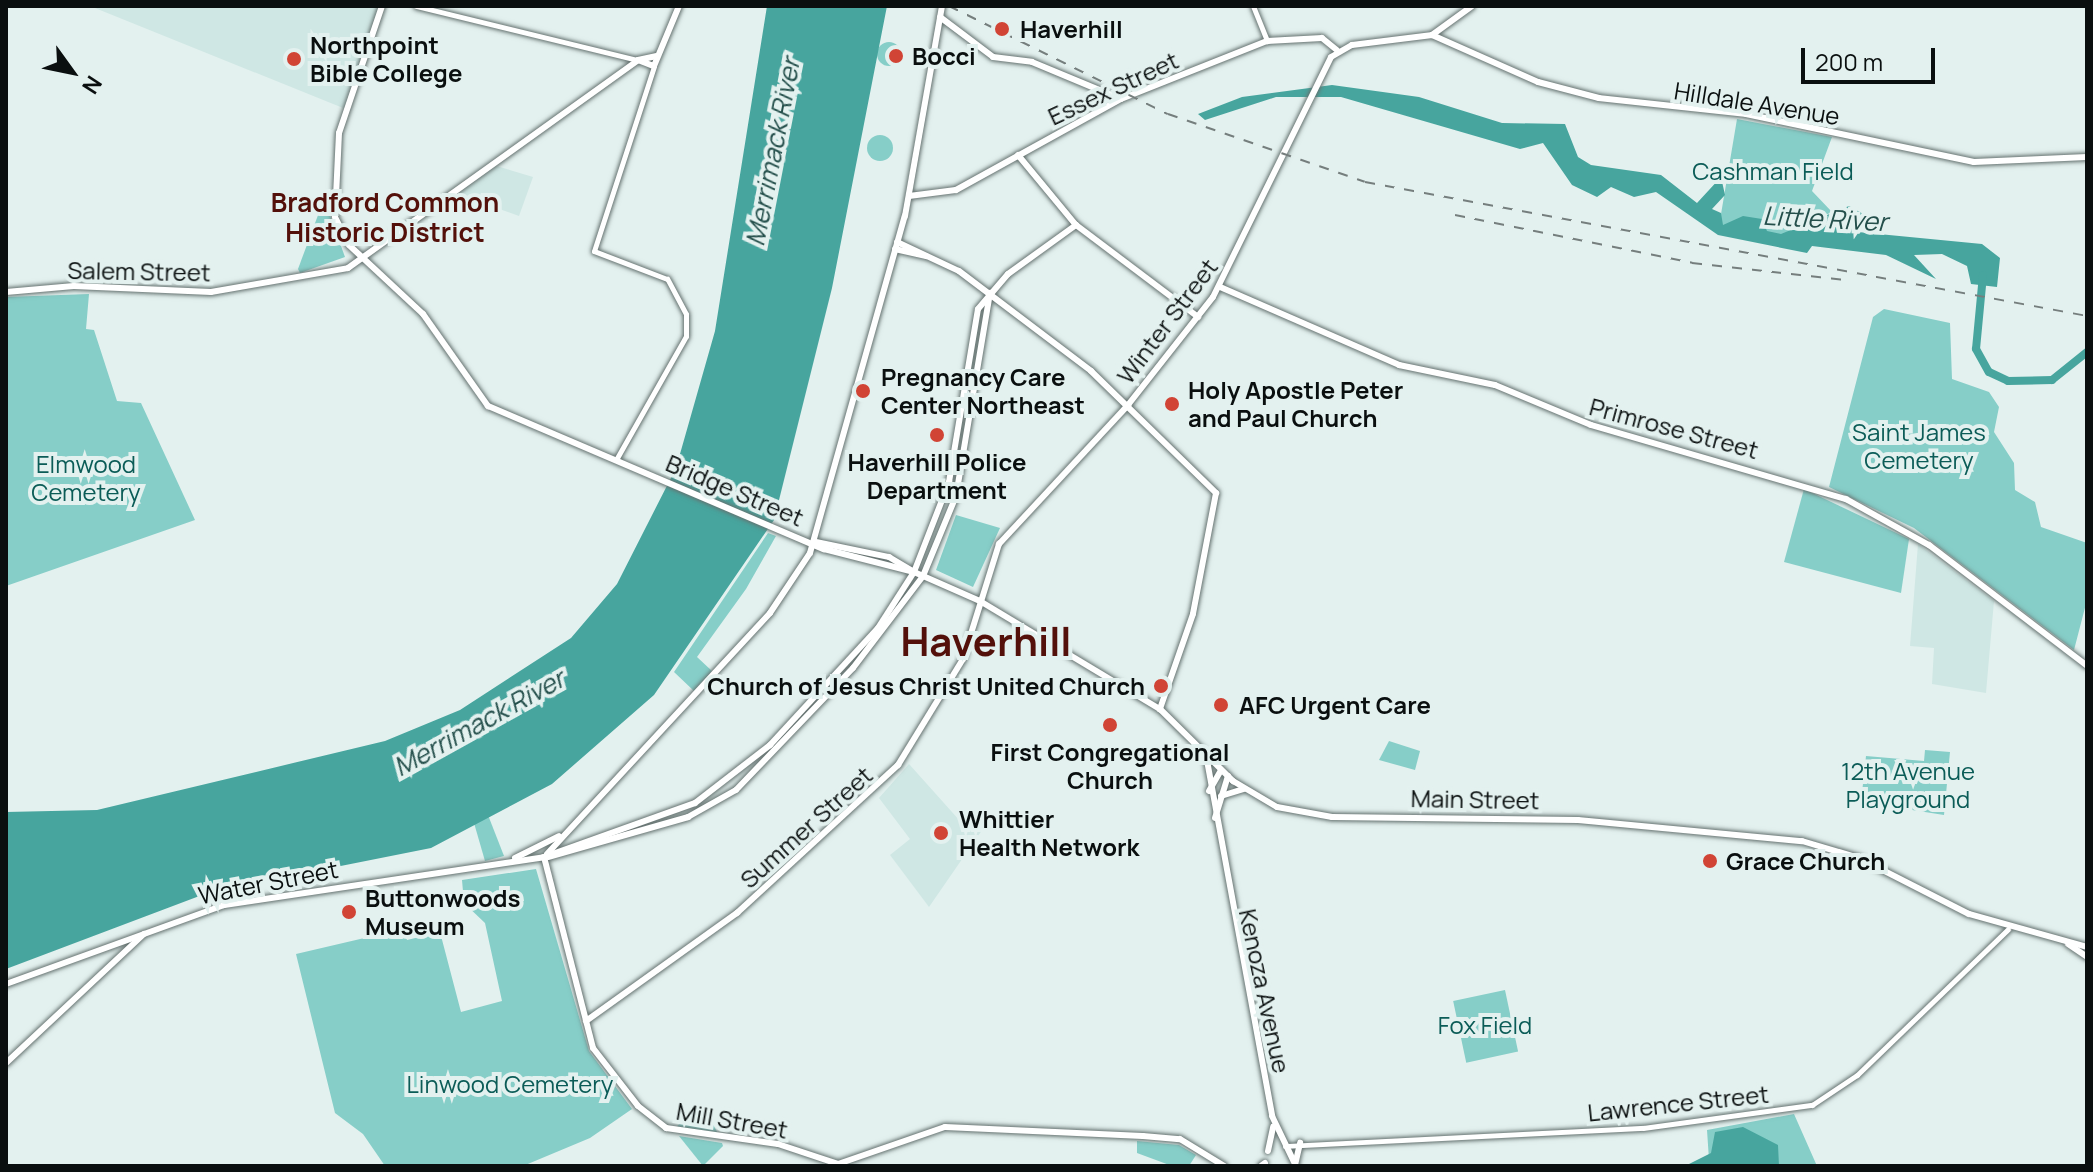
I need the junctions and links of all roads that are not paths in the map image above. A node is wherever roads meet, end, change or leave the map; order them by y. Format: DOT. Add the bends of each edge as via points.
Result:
graph roads {
  1 [pos="382,6"];
  2 [pos="416,6"];
  3 [pos="679,6"];
  4 [pos="942,6"];
  5 [pos="1253,6"];
  6 [pos="1472,6"];
  7 [pos="940,17"];
  8 [pos="1432,35"];
  9 [pos="1267,41"];
  10 [pos="1337,50"];
  11 [pos="657,56"];
  12 [pos="638,60"];
  13 [pos="654,66"];
  14 [pos="1121,99"];
  15 [pos="1018,155"];
  16 [pos="2087,157"];
  17 [pos="909,196"];
  18 [pos="1076,225"];
  19 [pos="896,246"];
  20 [pos="361,256"];
  21 [pos="1220,287"];
  22 [pos="6,292"];
  23 [pos="990,293"];
  24 [pos="1198,317"];
  25 [pos="1128,405"];
  26 [pos="617,458"];
  27 [pos="813,542"];
  28 [pos="914,572"];
  29 [pos="923,576"];
  30 [pos="980,601"];
  31 [pos="2087,666"];
  32 [pos="1160,709"];
  33 [pos="1206,755"];
  34 [pos="1221,770"];
  35 [pos="1228,776"];
  36 [pos="1245,789"];
  37 [pos="1209,792"];
  38 [pos="1218,799"];
  39 [pos="1215,819"];
  40 [pos="562,835"];
  41 [pos="544,857"];
  42 [pos="500,864"];
  43 [pos="2008,929"];
  44 [pos="144,934"];
  45 [pos="2068,944"];
  46 [pos="2087,947"];
  47 [pos="2087,957"];
  48 [pos="6,984"];
  49 [pos="586,1021"];
  50 [pos="6,1063"];
  51 [pos="1274,1123"];
  52 [pos="1300,1143"];
  53 [pos="1284,1147"];
  54 [pos="1268,1151"];
  55 [pos="1224,1166"];
  56 [pos="1295,1166"];
  1 -- 20 [label="main road, Bridge Street" via="342,121 333,182 340,231"];
  2 -- 12 [label="street"];
  3 -- 11 [label="main road"];
  4 -- 7 [label="main road, Water Street"];
  5 -- 9 [label="street"];
  6 -- 8 [label="main road"];
  7 -- 14 [label="main road" via="987,54"];
  7 -- 17 [label="main road, Water Street"];
  8 -- 10 [label="main road"];
  8 -- 16 [label="main road, Hilldale Avenue" via="1538,82 1599,98 1746,114 1983,163"];
  9 -- 10 [label="main road, Essex Street" via="1322,38"];
  9 -- 14 [label="main road, Essex Street"];
  10 -- 21 [label="main road, Winter Street" via="1314,87"];
  11 -- 12 [label="main road"];
  11 -- 13 [label="main road"];
  12 -- 13 [label="main road"];
  12 -- 20 [label="main road, Salem Street"];
  13 -- 26 [label="street" via="594,251 667,279 686,314 685,343"];
  14 -- 15 [label="main road, Essex Street"];
  15 -- 17 [label="main road, Essex Street" via="946,194"];
  15 -- 18 [label="main road"];
  17 -- 19 [label="main road, Water Street"];
  18 -- 23 [label="main road"];
  18 -- 24 [label="main road"];
  19 -- 23 [label="main road" via="927,256"];
  19 -- 27 [label="main road, Water Street"];
  20 -- 22 [label="main road, Salem Street" via="343,269 232,290"];
  20 -- 26 [label="main road, Bridge Street" via="423,314 483,403"];
  21 -- 24 [label="main road, Winter Street"];
  21 -- 31 [label="main road, Primrose Street" via="1399,365 1495,385 1591,425 1846,499 1929,545"];
  23 -- 25 [label="main road"];
  23 -- 28 [label="main road" via="967,346 939,521"];
  23 -- 29 [label="main road" via="956,496"];
  24 -- 25 [label="main road, Winter Street"];
  25 -- 30 [label="main road, Winter Street" via="1006,534"];
  25 -- 32 [label="main road" via="1216,493 1193,614"];
  26 -- 27 [label="main road, Bridge Street"];
  27 -- 28 [label="main road, Main Street"];
  27 -- 40 [label="main road, Water Street" via="770,613"];
  28 -- 29 [label="main road, Main Street"];
  28 -- 41 [label="main road" via="878,628 733,781 695,803"];
  29 -- 30 [label="main road, Main Street"];
  29 -- 41 [label="main road" via="853,668 736,790 688,817 571,855"];
  30 -- 32 [label="main road, Main Street"];
  30 -- 49 [label="main road, Summer Street" via="960,664 878,789 731,918"];
  32 -- 33 [label="main road, Main Street"];
  33 -- 34 [label="main road, Main Street"];
  33 -- 37 [label="main road, Kenoza Avenue"];
  34 -- 35 [label="main road, Main Street"];
  34 -- 37 [label="main road"];
  35 -- 36 [label="main road, Main Street"];
  35 -- 38 [label="main road, Kenoza Avenue"];
  36 -- 38 [label="main road"];
  36 -- 43 [label="main road, Main Street" via="1317,816 1549,818 1802,841 1859,858"];
  37 -- 39 [label="main road, Kenoza Avenue"];
  38 -- 39 [label="main road, Kenoza Avenue"];
  39 -- 51 [label="main road, Kenoza Avenue"];
  40 -- 41 [label="main road, Water Street"];
  40 -- 42 [label="main road, Water Street"];
  41 -- 42 [label="main road, Water Street"];
  41 -- 49 [label="main road, Mill Street"];
  42 -- 44 [label="main road, Water Street" via="250,899"];
  43 -- 45 [label="main road, Main Street"];
  43 -- 52 [label="street, Lawrence Street" via="1857,1075 1812,1105 1643,1128"];
  44 -- 48 [label="main road, Water Street"];
  44 -- 50 [label="main road"];
  45 -- 46 [label="main road, Main Street"];
  45 -- 47 [label="main road"];
  49 -- 55 [label="main road, Mill Street" via="599,1058 625,1091 658,1123 683,1133 778,1144 843,1164 945,1127 1020,1127 1180,1139"];
  51 -- 53 [label="main road, Kenoza Avenue"];
  51 -- 54 [label="main road"];
  52 -- 53 [label="street, Lawrence Street"];
  52 -- 56 [label="main road"];
  53 -- 56 [label="main road, Kenoza Avenue"];
}
